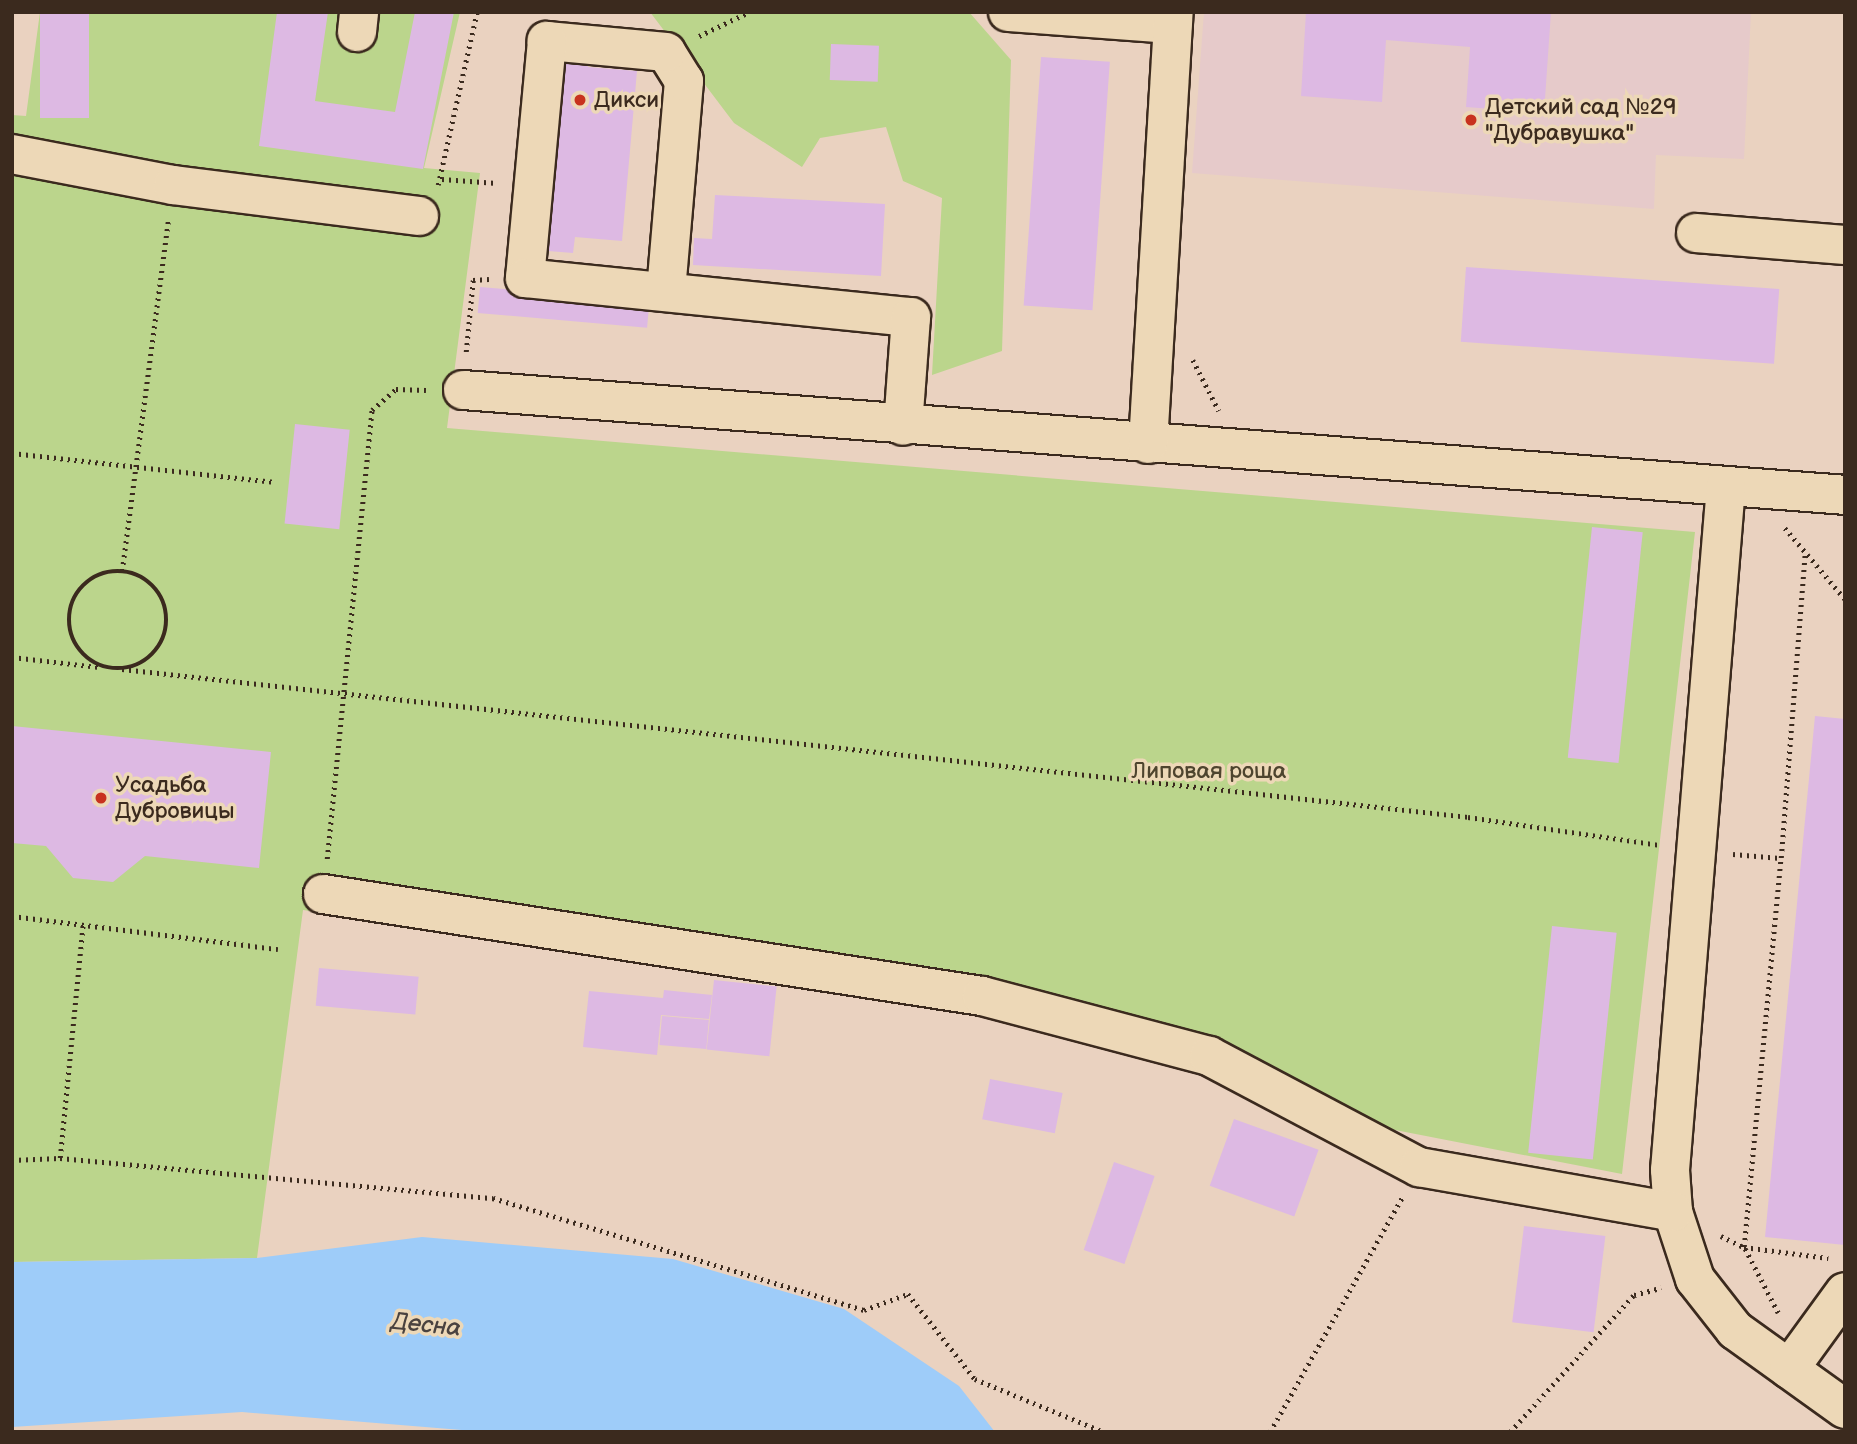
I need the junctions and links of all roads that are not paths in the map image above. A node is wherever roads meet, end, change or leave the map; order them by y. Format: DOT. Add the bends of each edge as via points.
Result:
graph roads {
  1 [pos="1008,12"];
  2 [pos="1173,18"];
  3 [pos="12,154"];
  4 [pos="419,216"];
  5 [pos="1696,233"];
  6 [pos="1845,245"];
  7 [pos="666,291"];
  8 [pos="463,390"];
  9 [pos="903,426"];
  10 [pos="1148,444"];
  11 [pos="1727,486"];
  12 [pos="1845,495"];
  13 [pos="323,894"];
  14 [pos="1673,1212"];
  15 [pos="1838,1275"];
  16 [pos="1794,1362"];
  17 [pos="1845,1409"];
  1 -- 2 [label="street"];
  2 -- 10 [label="street" via="1184,84"];
  3 -- 4 [label="street" via="173,185"];
  5 -- 6 [label="street"];
  7 -- 7 [label="street" via="684,81 666,52 547,41 525,278"];
  7 -- 9 [label="street" via="911,317"];
  8 -- 9 [label="street"];
  9 -- 10 [label="street"];
  10 -- 11 [label="street"];
  11 -- 12 [label="street"];
  11 -- 14 [label="street" via="1670,1170"];
  13 -- 14 [label="street" via="982,996 1209,1056 1419,1167"];
  14 -- 16 [label="street" via="1695,1279 1735,1331"];
  15 -- 16 [label="street"];
  16 -- 17 [label="street"];
}
